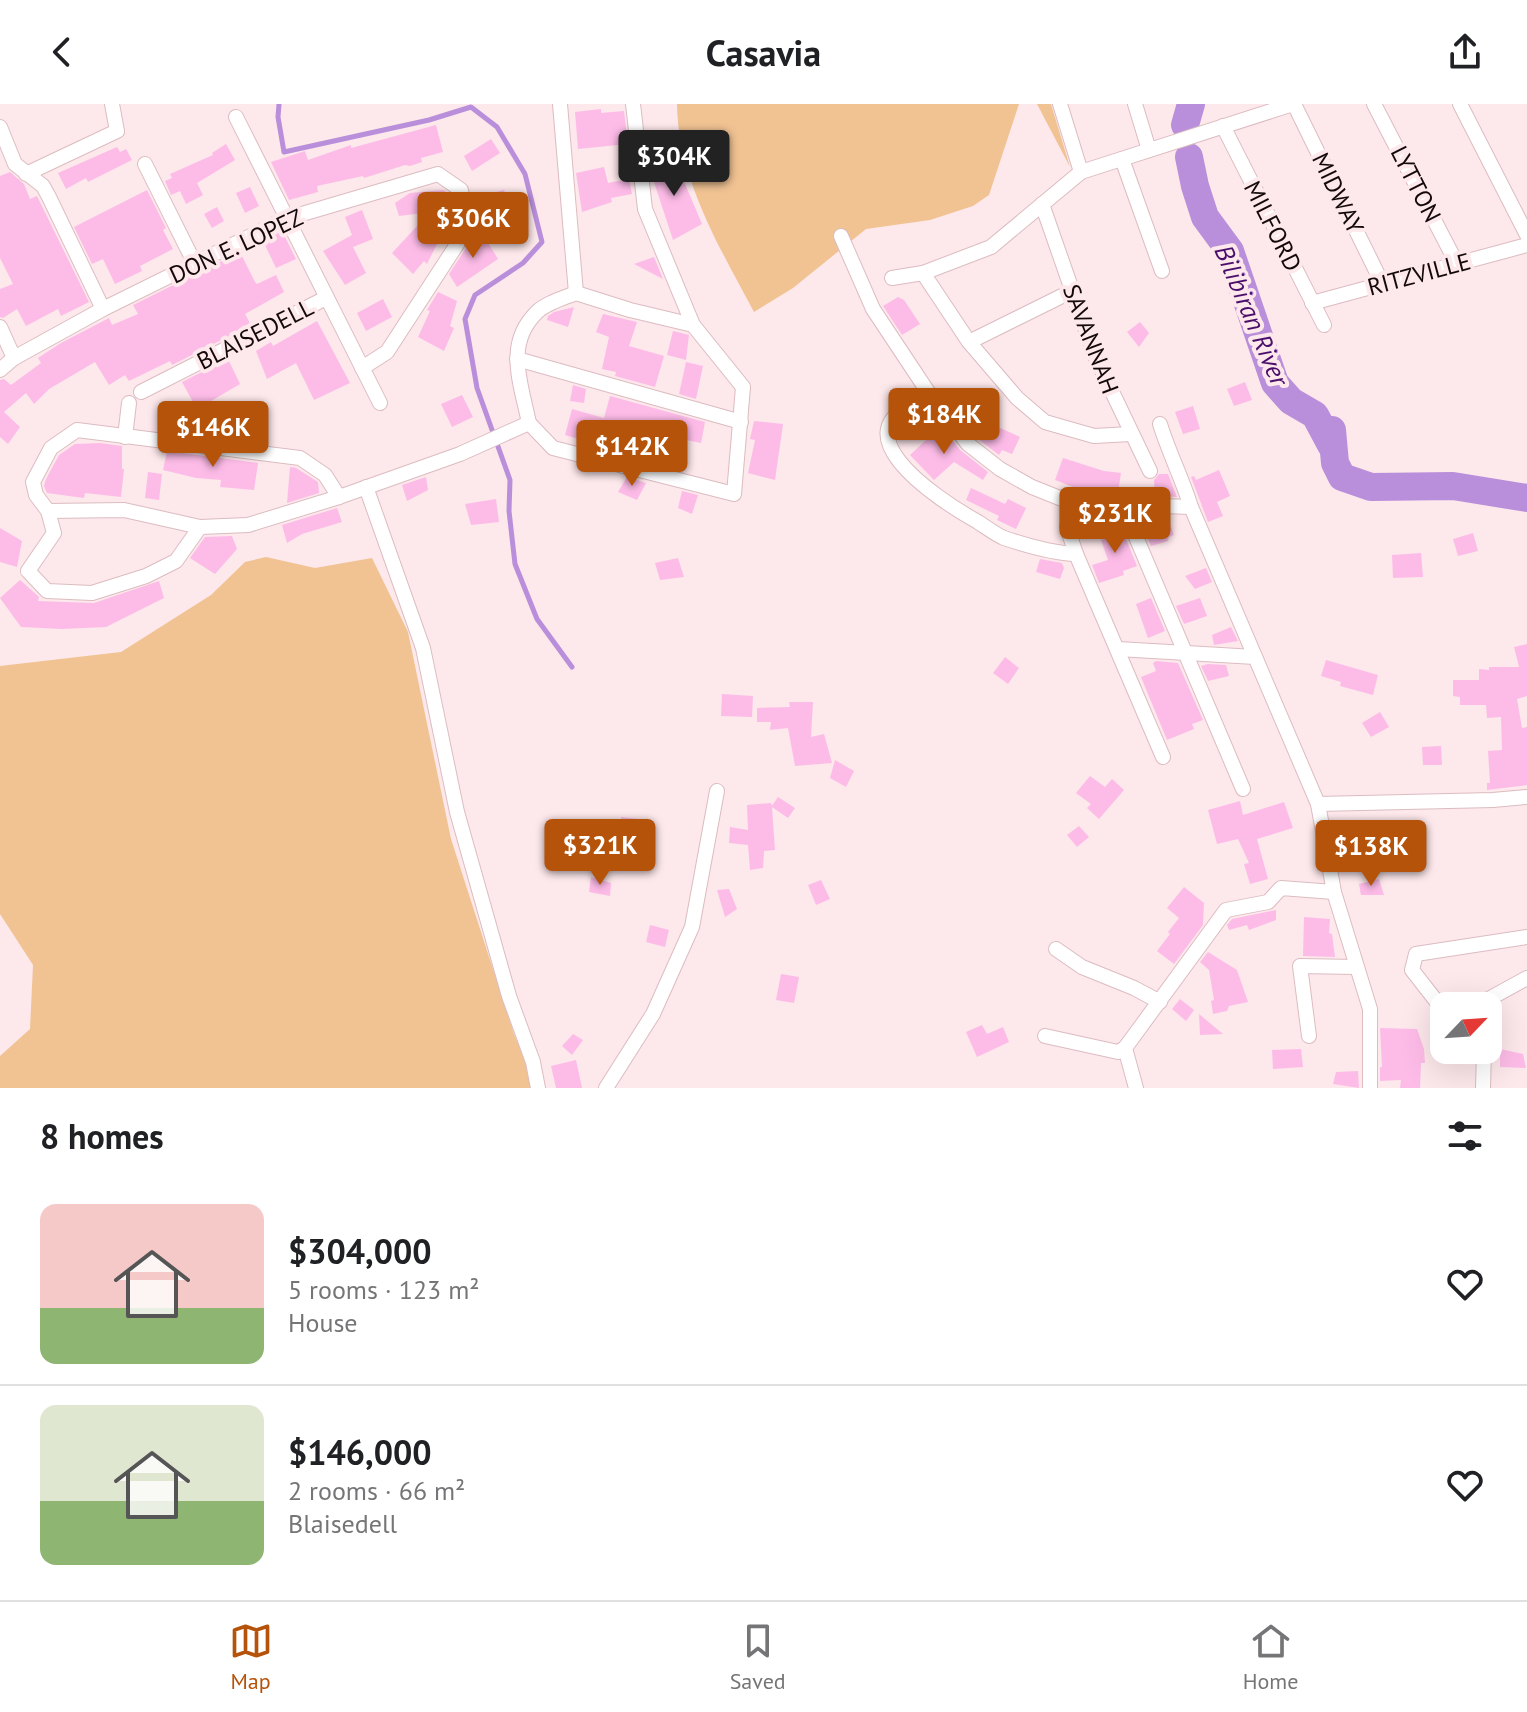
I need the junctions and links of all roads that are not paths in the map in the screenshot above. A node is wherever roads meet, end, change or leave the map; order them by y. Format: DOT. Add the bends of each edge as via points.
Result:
graph roads {
  1 [pos="112,104"];
  2 [pos="560,104"];
  3 [pos="633,104"];
  4 [pos="1060,104"];
  5 [pos="1135,104"];
  6 [pos="1293,104"];
  7 [pos="1374,104"];
  8 [pos="1460,104"];
  9 [pos="236,117"];
  10 [pos="1223,126"];
  11 [pos="0,127"];
  12 [pos="1149,150"];
  13 [pos="1122,159"];
  14 [pos="145,164"];
  15 [pos="1081,172"];
  16 [pos="26,174"];
  17 [pos="1042,204"];
  18 [pos="285,219"];
  19 [pos="1527,235"];
  20 [pos="841,236"];
  21 [pos="1527,245"];
  22 [pos="195,264"];
  23 [pos="1457,264"];
  24 [pos="1162,271"];
  25 [pos="923,273"];
  26 [pos="892,278"];
  27 [pos="1382,283"];
  28 [pos="1072,291"];
  29 [pos="576,293"];
  30 [pos="326,298"];
  31 [pos="1312,303"];
  32 [pos="103,309"];
  33 [pos="693,325"];
  34 [pos="1324,325"];
  35 [pos="0,327"];
  36 [pos="969,342"];
  37 [pos="14,358"];
  38 [pos="517,359"];
  39 [pos="362,368"];
  40 [pos="0,370"];
  41 [pos="141,392"];
  42 [pos="932,398"];
  43 [pos="129,403"];
  44 [pos="380,403"];
  45 [pos="741,422"];
  46 [pos="529,423"];
  47 [pos="1160,424"];
  48 [pos="1131,434"];
  49 [pos="125,437"];
  50 [pos="1150,471"];
  51 [pos="366,487"];
  52 [pos="339,497"];
  53 [pos="1072,503"];
  54 [pos="1122,504"];
  55 [pos="1191,507"];
  56 [pos="48,511"];
  57 [pos="200,527"];
  58 [pos="1076,554"];
  59 [pos="1118,649"];
  60 [pos="1187,652"];
  61 [pos="1255,657"];
  62 [pos="1163,757"];
  63 [pos="1243,789"];
  64 [pos="717,791"];
  65 [pos="1527,797"];
  66 [pos="1318,804"];
  67 [pos="1334,892"];
  68 [pos="1527,937"];
  69 [pos="1056,949"];
  70 [pos="1356,967"];
  71 [pos="1527,978"];
  72 [pos="1502,992"];
  73 [pos="1430,993"];
  74 [pos="1160,1002"];
  75 [pos="1045,1036"];
  76 [pos="1309,1036"];
  77 [pos="1125,1048"];
  78 [pos="1484,1064"];
  79 [pos="538,1088"];
  80 [pos="606,1088"];
  81 [pos="1136,1088"];
  82 [pos="1370,1088"];
  83 [pos="1483,1088"];
  1 -- 16 [label="street" via="117,131"];
  2 -- 29 [label="street"];
  3 -- 33 [label="street" via="645,209"];
  4 -- 15 [label="street"];
  5 -- 12 [label="street"];
  6 -- 10 [label="street"];
  6 -- 27 [label="street, MIDWAY"];
  7 -- 23 [label="street, LYTTON"];
  8 -- 19 [label="street"];
  9 -- 18 [label="street"];
  10 -- 12 [label="street"];
  10 -- 31 [label="street, MILFORD"];
  11 -- 16 [label="street" via="15,164"];
  12 -- 13 [label="street"];
  13 -- 15 [label="street"];
  13 -- 24 [label="street"];
  14 -- 22 [label="street"];
  15 -- 17 [label="street"];
  16 -- 32 [label="street" via="43,186"];
  17 -- 25 [label="street" via="991,247"];
  17 -- 28 [label="street, SAVANNAH"];
  18 -- 22 [label="street, DON E. LOPEZ"];
  18 -- 30 [label="street"];
  18 -- 39 [label="street, DON E. LOPEZ" via="438,174 461,190 467,229 387,352"];
  20 -- 42 [label="street" via="873,309"];
  21 -- 23 [label="street, RITZVILLE"];
  22 -- 32 [label="street, DON E. LOPEZ"];
  23 -- 27 [label="street, RITZVILLE"];
  25 -- 26 [label="street"];
  25 -- 36 [label="street"];
  27 -- 31 [label="street, RITZVILLE"];
  28 -- 36 [label="street"];
  28 -- 48 [label="street, SAVANNAH"];
  29 -- 33 [label="street"];
  29 -- 38 [label="street" via="538,310 519,337"];
  30 -- 39 [label="street"];
  30 -- 41 [label="street, BLAISEDELL"];
  31 -- 34 [label="street, MILFORD"];
  32 -- 37 [label="street, DON E. LOPEZ"];
  33 -- 45 [label="street" via="743,387"];
  35 -- 37 [label="street"];
  36 -- 48 [label="street" via="1045,422 1094,436"];
  37 -- 40 [label="street, DON E. LOPEZ"];
  38 -- 45 [label="street"];
  38 -- 46 [label="street"];
  39 -- 44 [label="street"];
  42 -- 53 [label="street" via="968,444 1000,469"];
  42 -- 58 [label="street" via="900,411 888,427 890,451 903,467 952,508 1002,537 1053,553"];
  43 -- 49 [label="street"];
  45 -- 46 [label="street" via="734,494 553,448"];
  46 -- 51 [label="street"];
  47 -- 55 [label="street"];
  48 -- 50 [label="street, SAVANNAH"];
  49 -- 52 [label="street" via="300,458 325,475"];
  49 -- 56 [label="street" via="77,430 51,448 33,482"];
  51 -- 52 [label="street"];
  51 -- 79 [label="street" via="423,648 457,812"];
  52 -- 57 [label="street" via="248,525"];
  53 -- 54 [label="street"];
  53 -- 58 [label="street" via="1067,527"];
  54 -- 55 [label="street"];
  54 -- 60 [label="street"];
  55 -- 61 [label="street"];
  56 -- 57 [label="street" via="124,510"];
  56 -- 57 [label="street" via="54,533 28,571 47,591 92,593 146,576 176,561"];
  58 -- 59 [label="street"];
  59 -- 60 [label="street"];
  59 -- 62 [label="street"];
  60 -- 61 [label="street"];
  60 -- 63 [label="street"];
  61 -- 66 [label="street"];
  64 -- 80 [label="street" via="692,927 653,1014"];
  65 -- 66 [label="street"];
  66 -- 67 [label="street"];
  67 -- 70 [label="street"];
  67 -- 74 [label="street" via="1281,888 1268,902 1226,910"];
  68 -- 73 [label="street" via="1416,954 1412,970"];
  69 -- 74 [label="street" via="1082,967"];
  70 -- 76 [label="street" via="1300,966"];
  70 -- 82 [label="street" via="1370,1009"];
  71 -- 72 [label="street"];
  74 -- 77 [label="street"];
  75 -- 77 [label="street" via="1118,1052"];
  77 -- 81 [label="street"];
  78 -- 83 [label="street"];
}
